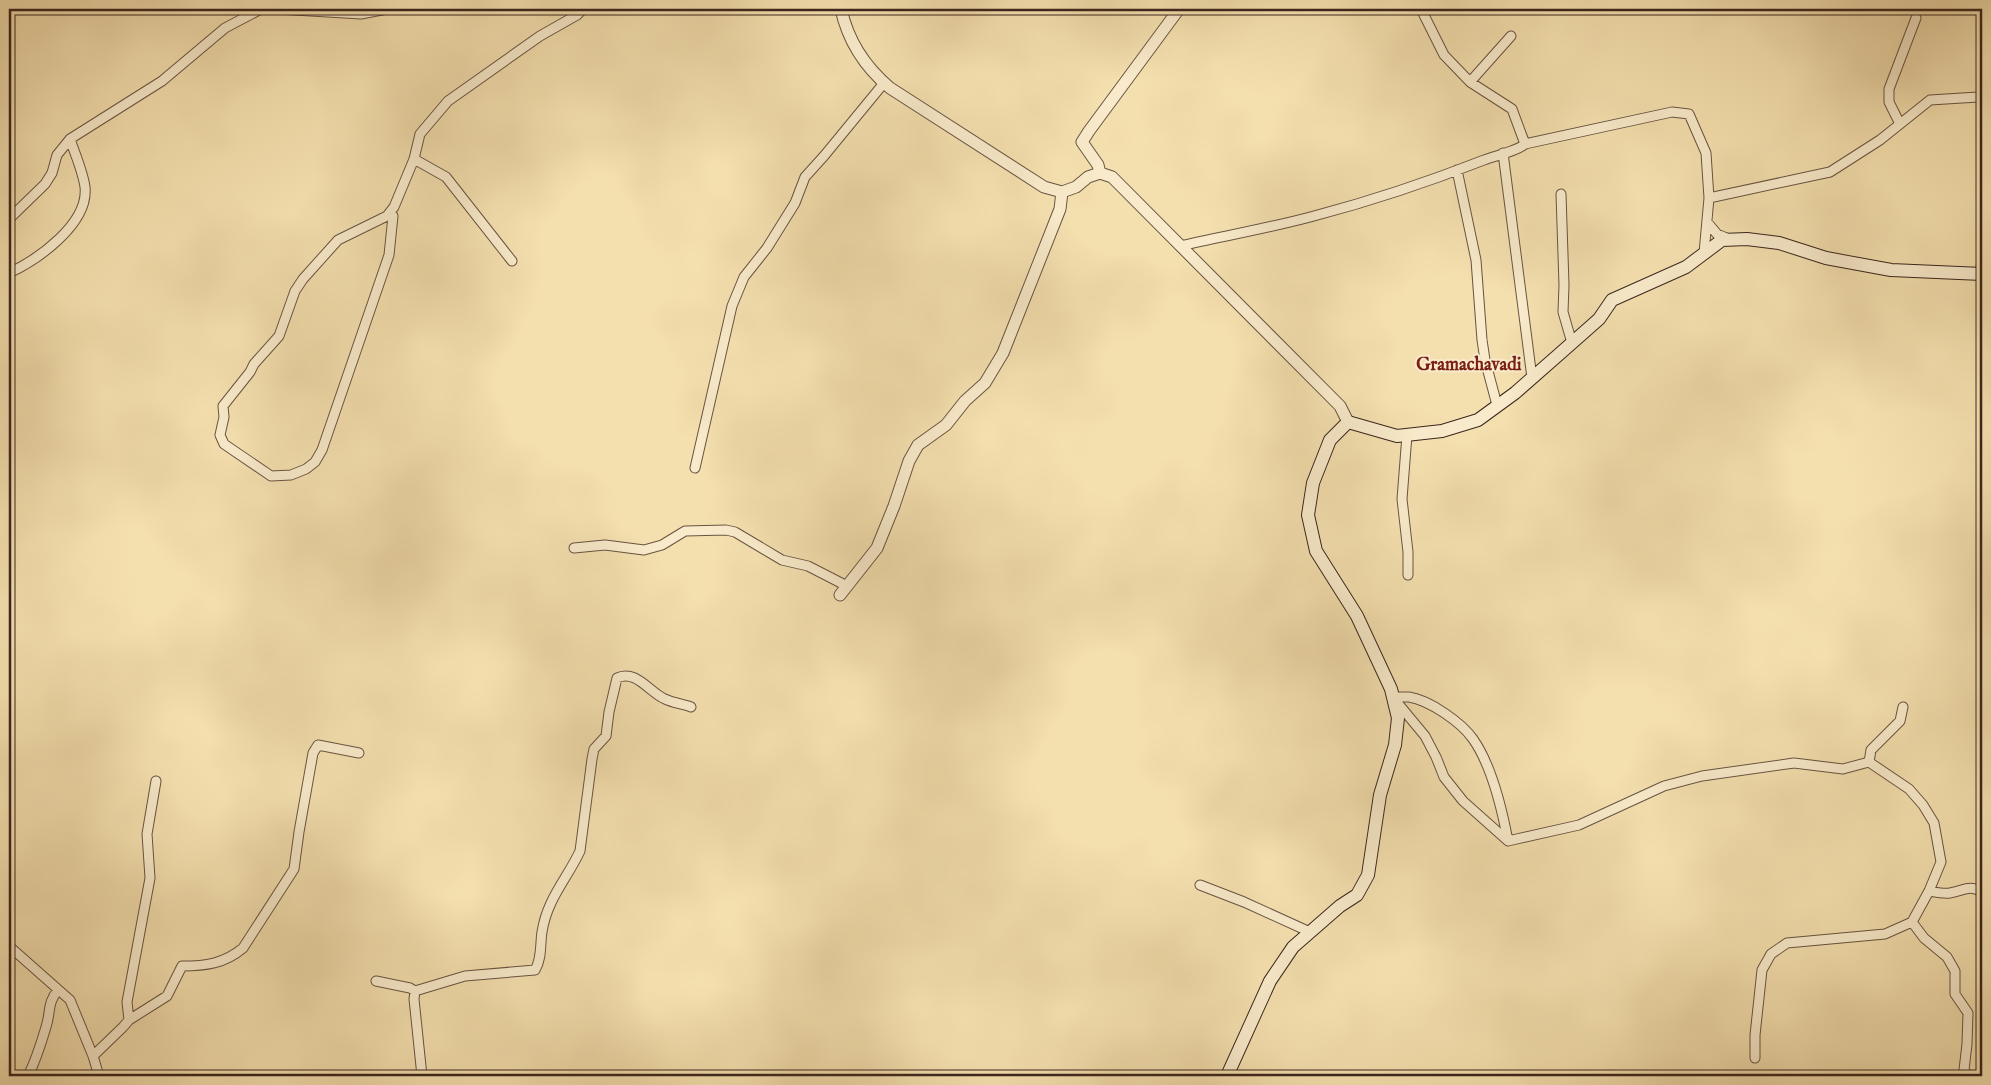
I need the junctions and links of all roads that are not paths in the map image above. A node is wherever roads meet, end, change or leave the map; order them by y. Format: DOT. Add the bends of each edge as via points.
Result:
graph roads {
  1 [pos="260,9"];
  2 [pos="276,9"];
  3 [pos="387,9"];
  4 [pos="583,9"];
  5 [pos="841,9"];
  6 [pos="1179,9"];
  7 [pos="1421,9"];
  8 [pos="1916,18"];
  9 [pos="1512,36"];
  10 [pos="1470,82"];
  11 [pos="884,83"];
  12 [pos="1982,94"];
  13 [pos="1900,124"];
  14 [pos="70,139"];
  15 [pos="1525,144"];
  16 [pos="1503,153"];
  17 [pos="414,159"];
  18 [pos="1457,170"];
  19 [pos="1100,173"];
  20 [pos="1062,192"];
  21 [pos="1561,194"];
  22 [pos="1709,198"];
  23 [pos="387,216"];
  24 [pos="9,220"];
  25 [pos="1707,222"];
  26 [pos="1732,240"];
  27 [pos="1180,246"];
  28 [pos="1704,253"];
  29 [pos="512,261"];
  30 [pos="1981,270"];
  31 [pos="9,274"];
  32 [pos="1572,343"];
  33 [pos="1532,378"];
  34 [pos="1497,405"];
  35 [pos="1348,422"];
  36 [pos="1407,435"];
  37 [pos="694,468"];
  38 [pos="574,548"];
  39 [pos="1408,575"];
  40 [pos="843,590"];
  41 [pos="1393,697"];
  42 [pos="691,707"];
  43 [pos="1902,707"];
  44 [pos="359,753"];
  45 [pos="1869,762"];
  46 [pos="156,781"];
  47 [pos="1508,841"];
  48 [pos="1200,885"];
  49 [pos="1929,892"];
  50 [pos="1982,892"];
  51 [pos="1912,922"];
  52 [pos="1310,932"];
  53 [pos="9,946"];
  54 [pos="376,981"];
  55 [pos="58,990"];
  56 [pos="415,992"];
  57 [pos="129,1020"];
  58 [pos="93,1056"];
  59 [pos="1755,1058"];
  60 [pos="28,1076"];
  61 [pos="99,1076"];
  62 [pos="422,1076"];
  63 [pos="1226,1076"];
  64 [pos="1969,1076"];
  1 -- 14 [label="street" via="225,28 162,81"];
  2 -- 3 [label="street" via="362,14"];
  4 -- 17 [label="street" via="448,101 420,134"];
  5 -- 11 [label="street" via="855,48"];
  6 -- 19 [label="street" via="1082,142"];
  7 -- 10 [label="street" via="1444,55"];
  8 -- 13 [label="street" via="1889,89 1889,102"];
  9 -- 10 [label="street"];
  10 -- 15 [label="street" via="1512,109"];
  11 -- 20 [label="street" via="1044,187"];
  11 -- 37 [label="street" via="804,177 795,203 744,277 732,306"];
  12 -- 13 [label="street" via="1978,97 1930,100"];
  13 -- 22 [label="street" via="1830,172"];
  14 -- 24 [label="street" via="57,155 45,184"];
  14 -- 31 [label="street" via="85,188 78,217 72,227 27,265"];
  15 -- 16 [label="street" via="1522,148"];
  15 -- 22 [label="street" via="1672,112 1688,114 1706,153"];
  16 -- 18 [label="street"];
  16 -- 33 [label="street"];
  17 -- 23 [label="street"];
  17 -- 29 [label="street" via="446,177"];
  18 -- 27 [label="street" via="1313,217"];
  18 -- 34 [label="street" via="1476,260 1485,360"];
  19 -- 20 [label="street" via="1088,177 1076,188"];
  19 -- 27 [label="street" via="1112,177"];
  20 -- 40 [label="street" via="1060,208 1002,353 985,383 946,425 918,445 877,548"];
  21 -- 32 [label="street" via="1563,312"];
  22 -- 25 [label="street"];
  23 -- 23 [label="street" via="338,240 303,279 295,291 279,336 223,406 220,435 224,444 271,476 290,475 306,469 322,450 389,255 393,216"];
  25 -- 26 [label="street" via="1717,234"];
  25 -- 28 [label="street"];
  26 -- 28 [label="main road" via="1722,240"];
  26 -- 30 [label="main road" via="1747,238 1779,243 1826,258 1891,270"];
  27 -- 35 [label="street" via="1340,406"];
  28 -- 32 [label="main road" via="1686,267 1612,300 1599,319"];
  32 -- 33 [label="main road"];
  33 -- 34 [label="main road"];
  34 -- 36 [label="main road" via="1478,420 1442,432"];
  35 -- 36 [label="main road" via="1397,436"];
  35 -- 41 [label="main road" via="1330,440 1313,483 1308,515 1316,551 1357,616"];
  36 -- 39 [label="street" via="1402,499"];
  38 -- 40 [label="street" via="605,545 644,550 685,531 726,530 782,560 808,566"];
  41 -- 47 [label="street" via="1425,736 1444,777 1463,801"];
  41 -- 47 [label="street" via="1410,697 1433,705 1473,738 1501,808"];
  41 -- 52 [label="main road" via="1398,718 1395,745 1380,795 1368,875 1357,895"];
  42 -- 56 [label="street" via="665,699 639,680 628,676 617,678 606,736 594,749 580,851 552,897 542,930 539,965 535,970 464,976"];
  43 -- 45 [label="street" via="1900,720 1871,750"];
  44 -- 57 [label="street" via="318,745 313,753 294,869 243,948 234,956 207,966 182,966 167,996"];
  45 -- 47 [label="street" via="1843,770 1794,762 1702,776 1664,786 1579,825"];
  45 -- 49 [label="street" via="1909,789 1934,823 1941,862"];
  46 -- 57 [label="street" via="147,834 150,878 127,1002"];
  48 -- 52 [label="street"];
  49 -- 50 [label="street" via="1949,894 1964,888"];
  49 -- 51 [label="street"];
  51 -- 59 [label="street" via="1886,934 1788,943 1771,954 1762,970"];
  51 -- 64 [label="street" via="1924,938 1947,958 1955,972 1955,994 1968,1012 1964,1070"];
  52 -- 63 [label="main road" via="1293,947 1270,981"];
  53 -- 55 [label="street"];
  54 -- 56 [label="street"];
  55 -- 58 [label="street" via="70,1000"];
  55 -- 60 [label="street" via="51,998 47,1024"];
  56 -- 62 [label="street"];
  57 -- 58 [label="street"];
  58 -- 61 [label="street"];
}
